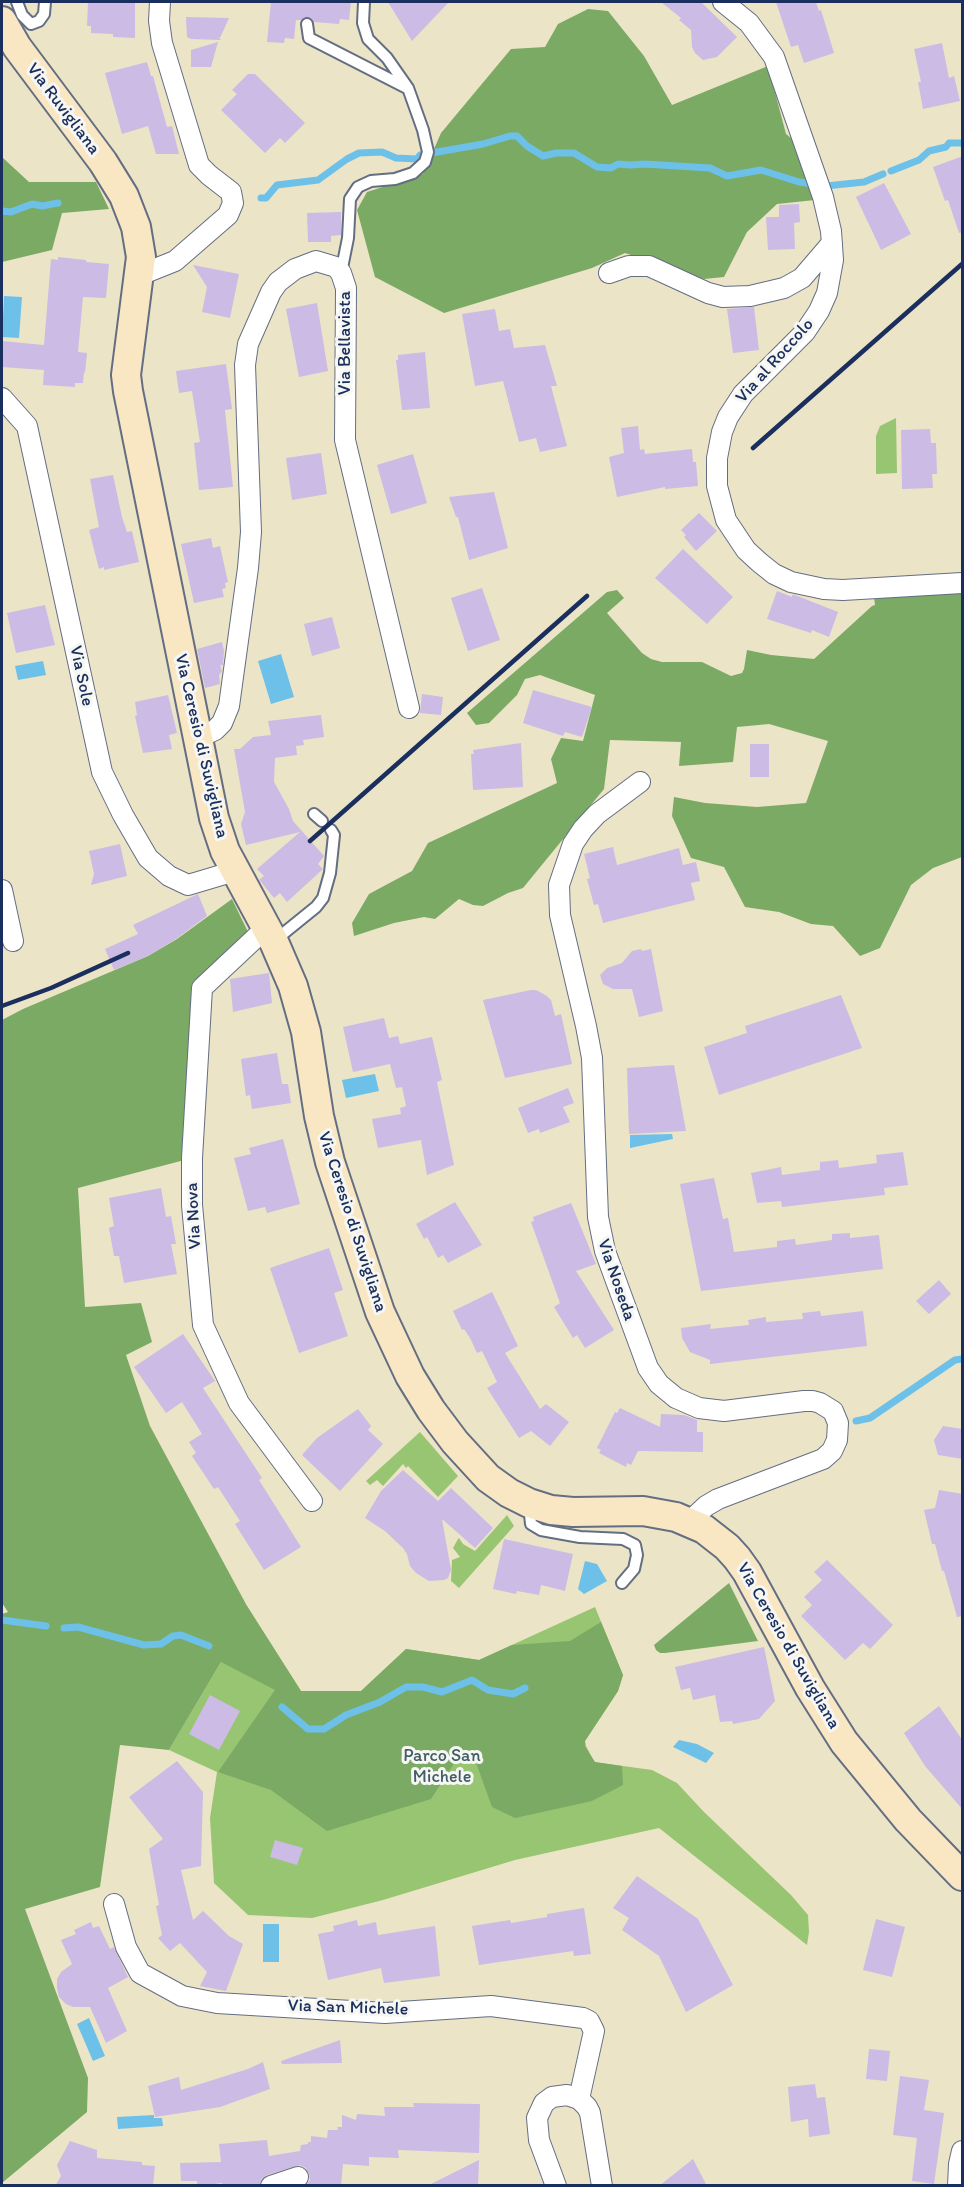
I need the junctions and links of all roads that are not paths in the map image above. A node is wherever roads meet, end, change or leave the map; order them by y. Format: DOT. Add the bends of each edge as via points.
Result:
graph roads {
  1 [pos="17,2"];
  2 [pos="45,2"];
  3 [pos="160,2"];
  4 [pos="364,2"];
  5 [pos="723,2"];
  6 [pos="2,21"];
  7 [pos="307,24"];
  8 [pos="408,88"];
  9 [pos="124,196"];
  10 [pos="832,243"];
  11 [pos="341,273"];
  12 [pos="609,273"];
  13 [pos="140,275"];
  14 [pos="2,398"];
  15 [pos="963,583"];
  16 [pos="409,708"];
  17 [pos="197,738"];
  18 [pos="640,782"];
  19 [pos="331,830"];
  20 [pos="235,872"];
  21 [pos="2,890"];
  22 [pos="270,935"];
  23 [pos="12,941"];
  24 [pos="312,1501"];
  25 [pos="529,1503"];
  26 [pos="689,1522"];
  27 [pos="622,1583"];
  28 [pos="963,1876"];
  29 [pos="114,1904"];
  30 [pos="579,2099"];
  31 [pos="963,2151"];
  32 [pos="298,2177"];
  33 [pos="271,2186"];
  34 [pos="556,2186"];
  35 [pos="602,2186"];
  36 [pos="958,2186"];
  1 -- 2 [label="lane" via="31,24 44,14"];
  3 -- 13 [label="street" via="162,43 200,165 231,192 233,203 228,215 175,261"];
  4 -- 8 [label="lane" via="363,23 368,39"];
  5 -- 10 [label="street, Via al Roccolo" via="749,23 774,57 823,197"];
  6 -- 9 [label="main road, Via Ruvigliana"];
  7 -- 8 [label="lane" via="309,38"];
  8 -- 11 [label="lane" via="428,152 413,173 358,187 350,199"];
  9 -- 13 [label="main road, Via Ceresio di Suvigliana" via="140,241"];
  10 -- 12 [label="street" via="802,278 784,288 750,296 708,293 649,266 629,266"];
  10 -- 15 [label="street, Via al Roccolo" via="831,277 819,311 805,332 743,394 722,432 717,486 726,520 759,562 774,574 799,584 843,590"];
  11 -- 16 [label="street, Via Bellavista" via="346,288 345,440"];
  11 -- 17 [label="street, Via Bellavista" via="336,267 316,261 284,276 271,292 248,344 248,568 229,706 215,730"];
  13 -- 17 [label="main road, Via Ceresio di Suvigliana" via="128,360 128,391"];
  14 -- 20 [label="street, Via Sole" via="27,426 102,772 123,815 148,858 169,876 188,885"];
  17 -- 20 [label="main road, Via Ceresio di Suvigliana" via="214,818"];
  18 -- 26 [label="street, Via Noseda" via="597,814 584,829 573,844 559,885 560,915 591,1059 598,1217 604,1251 648,1368 676,1398 699,1408 724,1411 813,1401 833,1411 838,1423 837,1440 823,1459 718,1499"];
  19 -- 22 [label="lane" via="334,835 330,873 322,898 316,907"];
  20 -- 22 [label="main road, Via Ceresio di Suvigliana"];
  21 -- 23 [label="street"];
  22 -- 24 [label="street, Via Nova" via="202,988 192,1205 202,1325 239,1403"];
  22 -- 25 [label="main road, Via Ceresio di Suvigliana" via="294,986 302,1014 330,1162 395,1346 431,1410 455,1442 488,1478"];
  25 -- 26 [label="main road, Via Ceresio di Suvigliana" via="573,1512 643,1511"];
  25 -- 27 [label="lane" via="531,1524 541,1530 623,1539 635,1545 634,1569"];
  26 -- 28 [label="main road, Via Ceresio di Suvigliana" via="704,1529 737,1558 844,1742 901,1812"];
  29 -- 30 [label="street, Via San Michele" via="126,1947 140,1973 182,1996 217,2003 386,2013 491,2006 583,2018 594,2031"];
  30 -- 34 [label="street" via="567,2095 552,2097 544,2103 537,2118 539,2140"];
  30 -- 35 [label="street" via="590,2113"];
  31 -- 36 [label="street"];
  32 -- 33 [label="street"];
}
